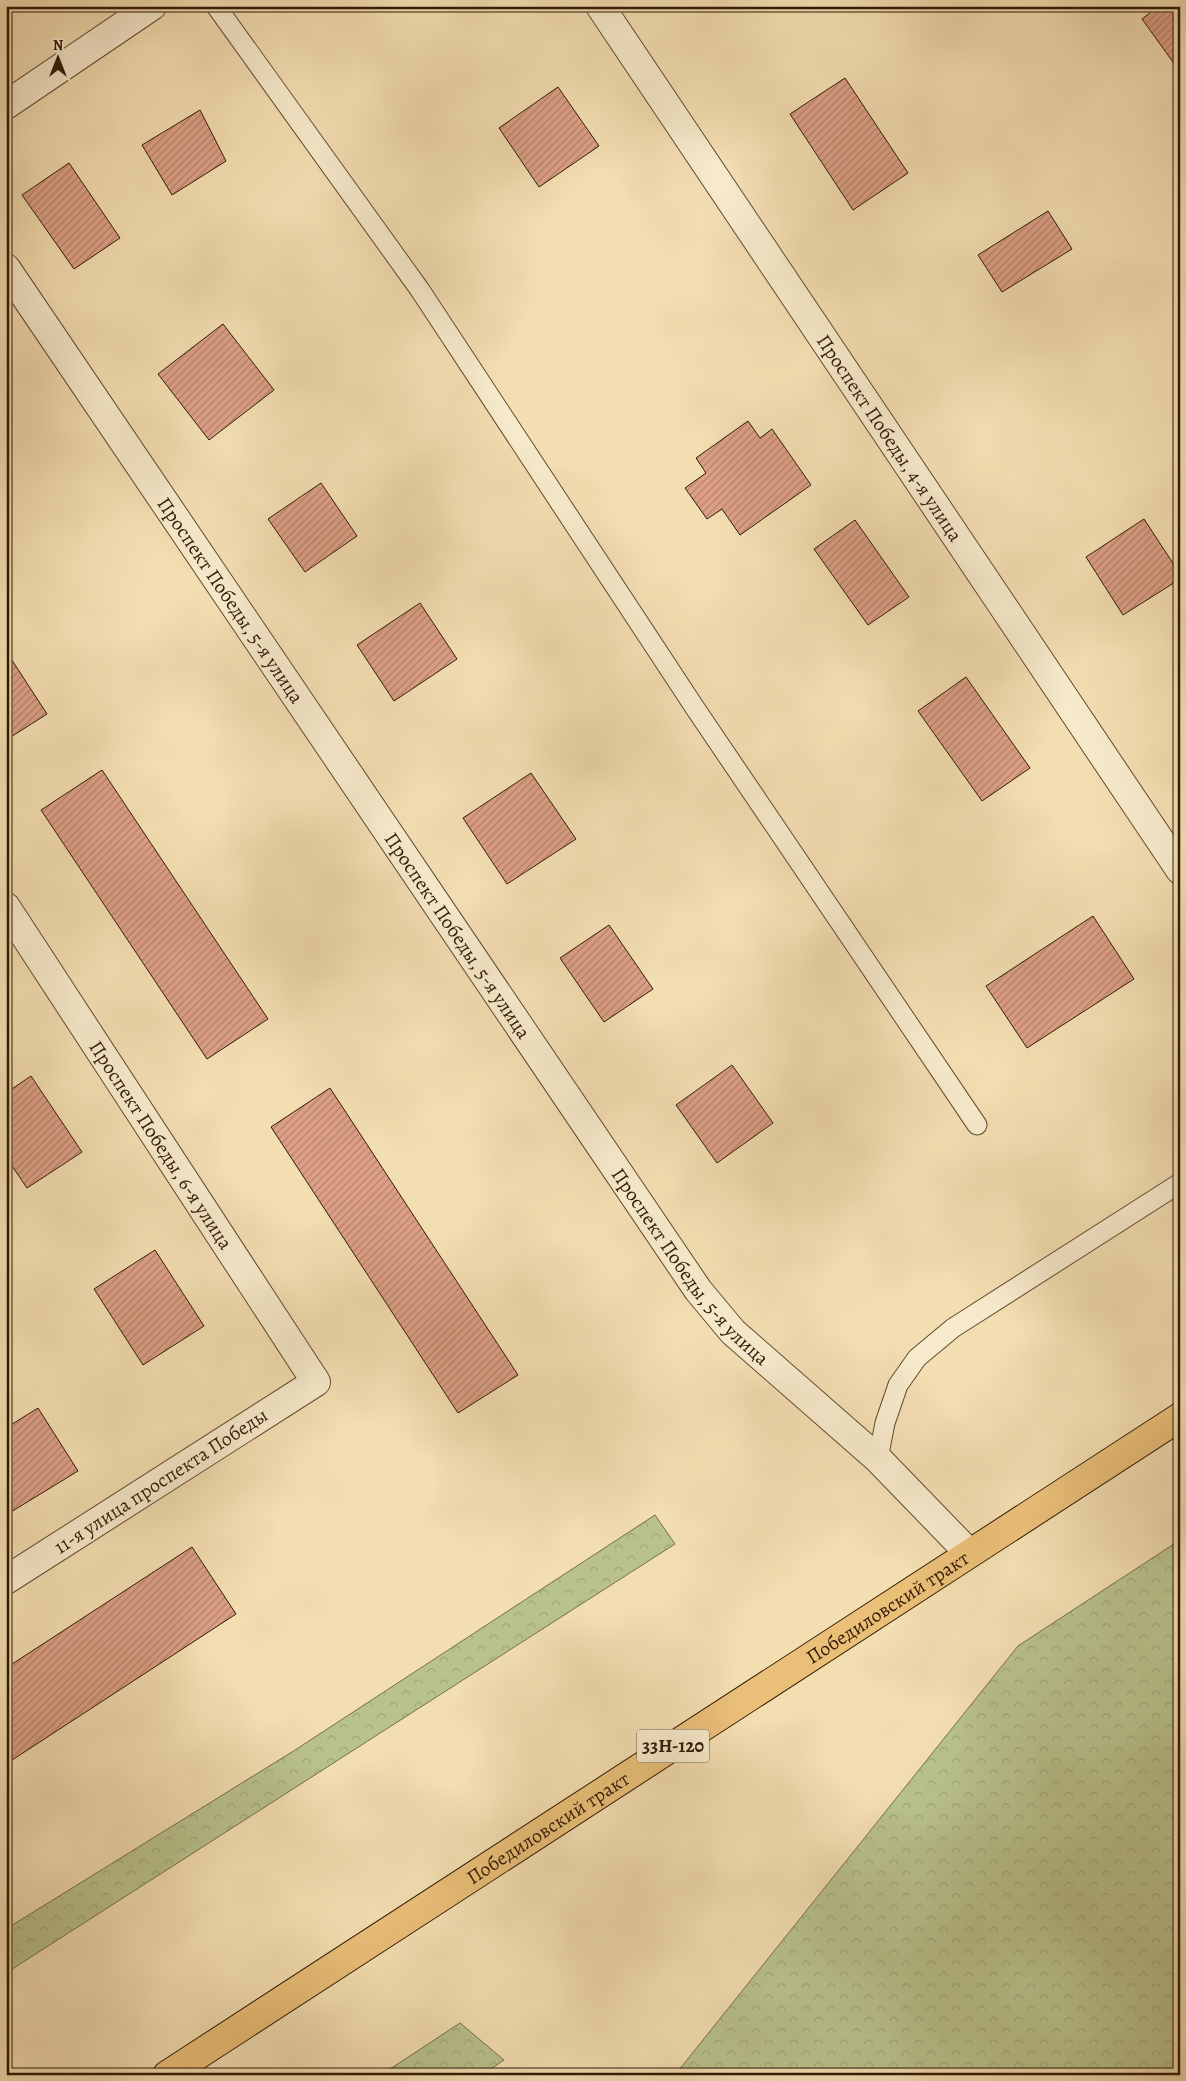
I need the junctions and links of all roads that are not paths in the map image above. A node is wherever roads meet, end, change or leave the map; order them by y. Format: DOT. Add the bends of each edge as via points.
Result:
graph roads {
  1 [pos="152,6"];
  2 [pos="216,6"];
  3 [pos="600,6"];
  4 [pos="6,105"];
  5 [pos="6,268"];
  6 [pos="1180,870"];
  7 [pos="6,907"];
  8 [pos="977,1125"];
  9 [pos="1180,1183"];
  10 [pos="316,1382"];
  11 [pos="1180,1417"];
  12 [pos="878,1459"];
  13 [pos="969,1554"];
  14 [pos="6,1580"];
  15 [pos="167,2075"];
  1 -- 4 [label="street"];
  2 -- 8 [label="lane" via="420,290 695,708"];
  3 -- 6 [label="street, Проспект Победы, 4-я улица"];
  5 -- 12 [label="street, Проспект Победы, 5-я улица" via="698,1290 733,1332"];
  7 -- 10 [label="street, Проспект Победы, 6-я улица"];
  9 -- 12 [label="lane" via="953,1328 917,1358 898,1386"];
  10 -- 14 [label="street, 11-я улица проспекта Победы"];
  11 -- 13 [label="main road, Победиловский тракт / 33Н-120"];
  12 -- 13 [label="street, Проспект Победы, 5-я улица"];
  13 -- 15 [label="main road, Победиловский тракт / 33Н-120"];
}
